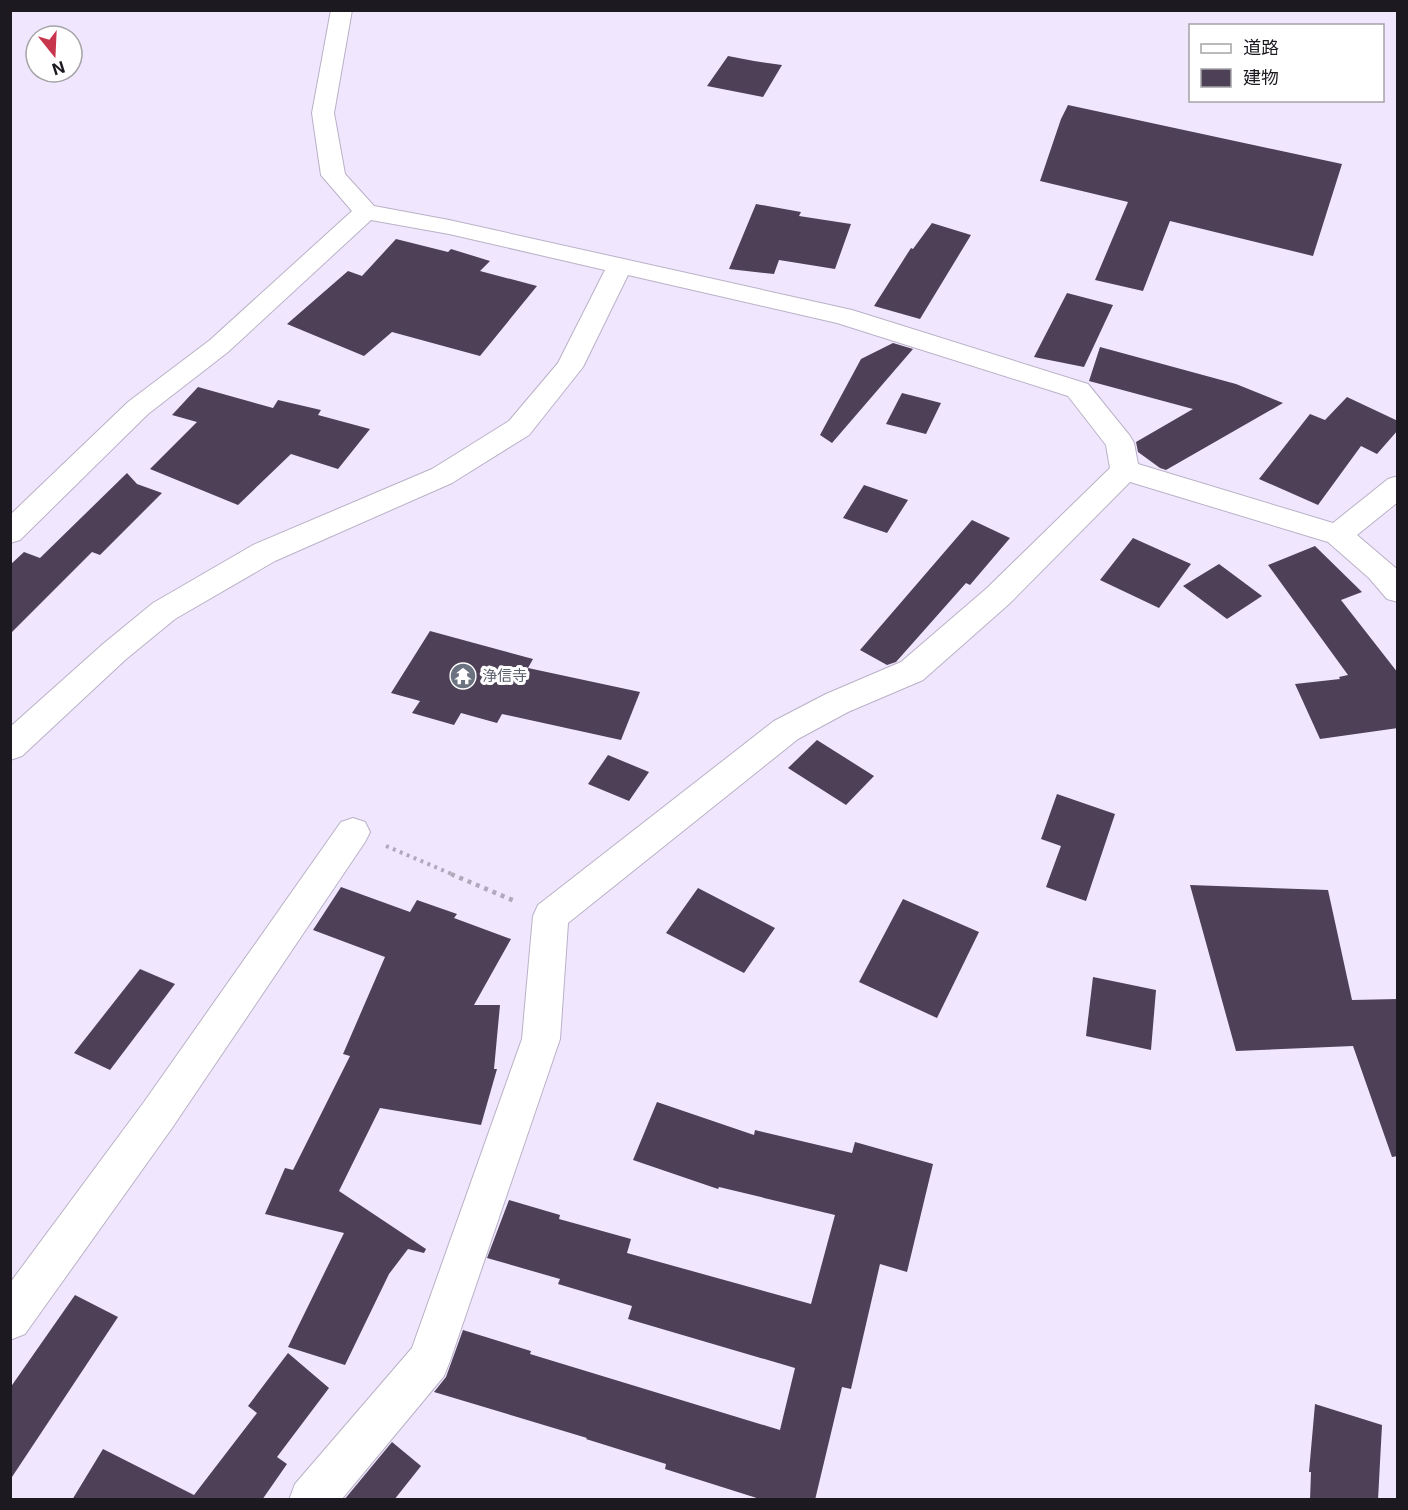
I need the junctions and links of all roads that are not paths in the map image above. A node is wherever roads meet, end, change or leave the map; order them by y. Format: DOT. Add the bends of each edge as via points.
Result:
graph roads {
  1 [pos="342,10"];
  2 [pos="366,212"];
  3 [pos="619,267"];
  4 [pos="1125,470"];
  5 [pos="1398,486"];
  6 [pos="10,533"];
  7 [pos="1338,535"];
  8 [pos="1392,577"];
  9 [pos="10,747"];
  10 [pos="353,832"];
  11 [pos="10,1319"];
  12 [pos="311,1500"];
  1 -- 2 [label="street" via="323,113 333,175"];
  2 -- 3 [label="street"];
  2 -- 6 [label="street" via="219,346 138,408"];
  3 -- 4 [label="street" via="843,316 1078,390 1120,443"];
  3 -- 9 [label="street" via="570,367 519,428 442,476 264,553 164,611"];
  4 -- 7 [label="street"];
  4 -- 12 [label="street" via="998,596 912,672 837,703 786,730 551,916 541,1039 429,1361"];
  5 -- 7 [label="street"];
  7 -- 8 [label="street"];
  10 -- 11 [label="street" via="158,1115"];
}
